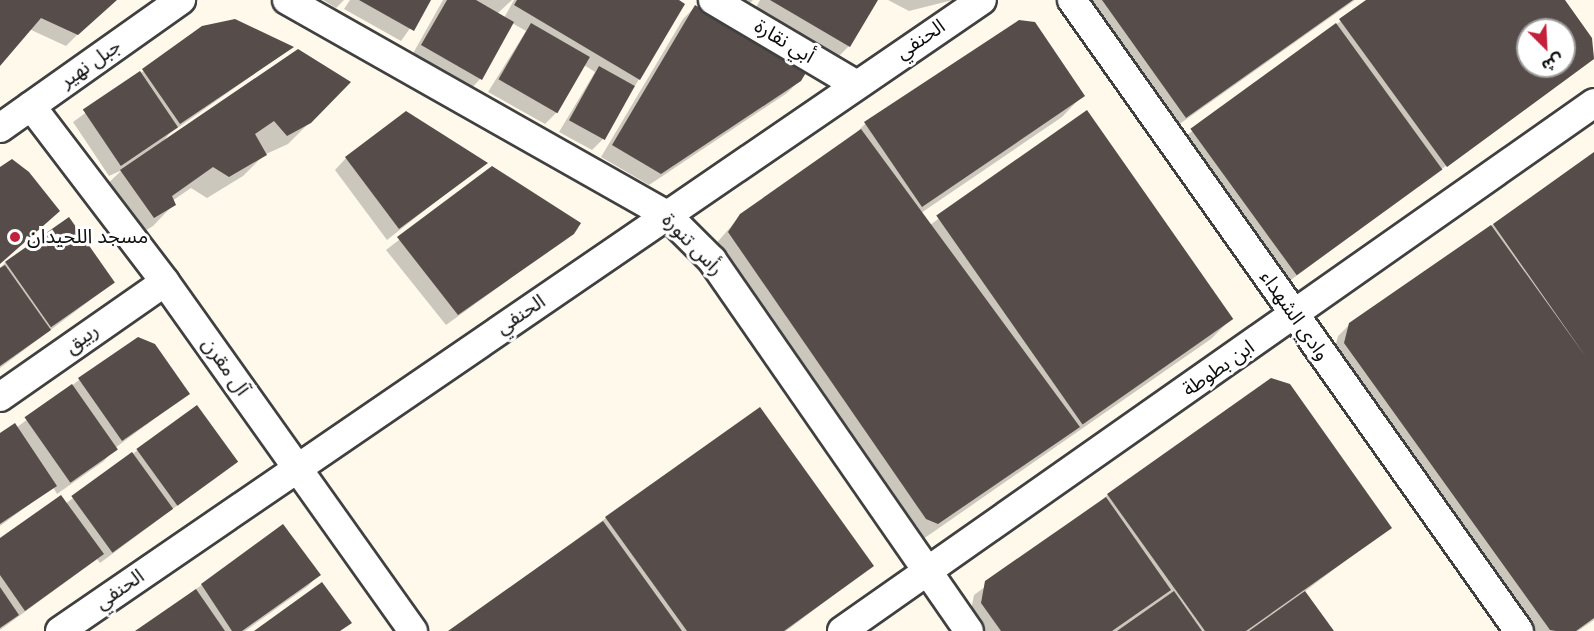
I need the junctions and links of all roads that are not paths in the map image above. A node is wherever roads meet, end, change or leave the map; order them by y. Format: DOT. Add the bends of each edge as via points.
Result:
graph roads {
  1 [pos="181,0"];
  2 [pos="287,0"];
  3 [pos="713,0"];
  4 [pos="982,0"];
  5 [pos="1072,0"];
  6 [pos="855,84"];
  7 [pos="1594,103"];
  8 [pos="31,106"];
  9 [pos="0,128"];
  10 [pos="668,215"];
  11 [pos="165,282"];
  12 [pos="1294,317"];
  13 [pos="0,397"];
  14 [pos="297,469"];
  15 [pos="928,572"];
  16 [pos="60,631"];
  17 [pos="413,631"];
  18 [pos="842,631"];
  19 [pos="969,631"];
  20 [pos="1519,631"];
  1 -- 8 [label="street, جبل نهير"];
  2 -- 10 [label="street, رأس تنورة"];
  3 -- 6 [label="street, أبي نقارة"];
  4 -- 6 [label="street, الحنفي"];
  5 -- 12 [label="street, وادي الشهداء"];
  6 -- 10 [label="street, الحنفي"];
  7 -- 12 [label="street, ابن بطوطة"];
  8 -- 9 [label="street, جبل نهير"];
  8 -- 11 [label="street, آل مقرن"];
  10 -- 14 [label="street, الحنفي"];
  10 -- 15 [label="street, رأس تنورة" via="712,260"];
  11 -- 13 [label="street, ربيق"];
  11 -- 14 [label="street, آل مقرن"];
  12 -- 15 [label="street, ابن بطوطة"];
  12 -- 20 [label="street, وادي الشهداء"];
  14 -- 16 [label="street, الحنفي"];
  14 -- 17 [label="street, آل مقرن"];
  15 -- 18 [label="street, ابن بطوطة"];
  15 -- 19 [label="street, رأس تنورة"];
}
